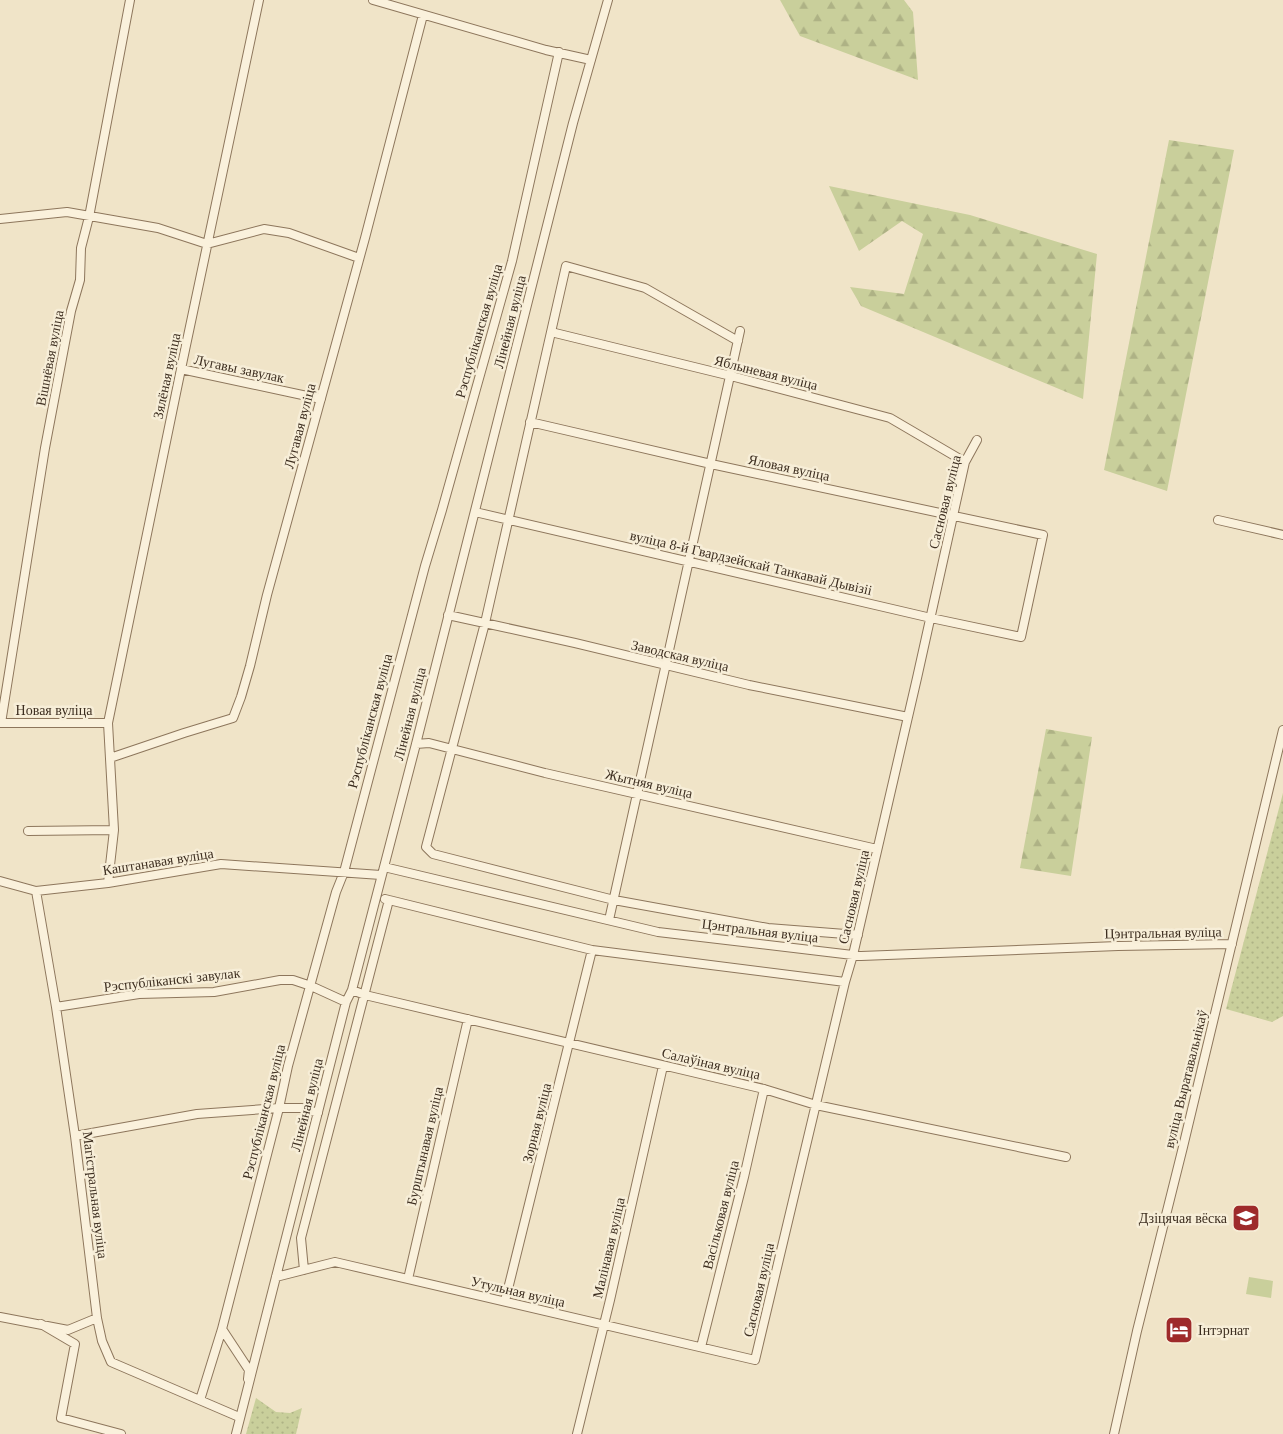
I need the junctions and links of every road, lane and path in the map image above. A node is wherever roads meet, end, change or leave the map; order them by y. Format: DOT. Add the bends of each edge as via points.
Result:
graph roads {
  1 [pos="130,0"];
  2 [pos="259,0"];
  3 [pos="373,0"];
  4 [pos="608,0"];
  5 [pos="423,15"];
  6 [pos="559,52"];
  7 [pos="591,60"];
  8 [pos="89,217"];
  9 [pos="0,219"];
  10 [pos="208,244"];
  11 [pos="359,258"];
  12 [pos="740,331"];
  13 [pos="551,332"];
  14 [pos="738,341"];
  15 [pos="180,369"];
  16 [pos="730,376"];
  17 [pos="321,399"];
  18 [pos="530,422"];
  19 [pos="977,440"];
  20 [pos="965,462"];
  21 [pos="711,464"];
  22 [pos="475,512"];
  23 [pos="953,517"];
  24 [pos="508,520"];
  25 [pos="1218,520"];
  26 [pos="1283,535"];
  27 [pos="689,561"];
  28 [pos="448,615"];
  29 [pos="931,618"];
  30 [pos="485,623"];
  31 [pos="1021,637"];
  32 [pos="666,665"];
  33 [pos="908,717"];
  34 [pos="0,723"];
  35 [pos="108,723"];
  36 [pos="1283,730"];
  37 [pos="416,744"];
  38 [pos="452,749"];
  39 [pos="110,758"];
  40 [pos="637,794"];
  41 [pos="114,830"];
  42 [pos="28,831"];
  43 [pos="877,850"];
  44 [pos="383,871"];
  45 [pos="344,872"];
  46 [pos="0,881"];
  47 [pos="108,884"];
  48 [pos="36,891"];
  49 [pos="614,900"];
  50 [pos="609,920"];
  51 [pos="858,935"];
  52 [pos="1232,944"];
  53 [pos="592,950"];
  54 [pos="853,955"];
  55 [pos="845,982"];
  56 [pos="311,986"];
  57 [pos="352,990"];
  58 [pos="365,995"];
  59 [pos="346,1002"];
  60 [pos="56,1007"];
  61 [pos="468,1019"];
  62 [pos="570,1043"];
  63 [pos="662,1066"];
  64 [pos="764,1089"];
  65 [pos="816,1105"];
  66 [pos="279,1108"];
  67 [pos="318,1113"];
  68 [pos="75,1136"];
  69 [pos="1066,1157"];
  70 [pos="304,1270"];
  71 [pos="276,1277"];
  72 [pos="408,1279"];
  73 [pos="505,1301"];
  74 [pos="0,1316"];
  75 [pos="97,1318"];
  76 [pos="41,1324"];
  77 [pos="604,1325"];
  78 [pos="222,1329"];
  79 [pos="701,1348"];
  80 [pos="755,1360"];
  81 [pos="248,1392"];
  82 [pos="200,1400"];
  83 [pos="240,1417"];
  84 [pos="121,1434"];
  85 [pos="236,1434"];
  86 [pos="577,1434"];
  87 [pos="1114,1434"];
  1 -- 8 [label="street, Вішнёвая вуліца"];
  2 -- 10 [label="street, Зялёная вуліца"];
  3 -- 5 [label="street"];
  4 -- 7 [label="street, Лінейная вуліца"];
  5 -- 6 [label="street"];
  5 -- 11 [label="street, Лугавая вуліца"];
  6 -- 7 [label="street"];
  6 -- 45 [label="street, Рэспубліканская вуліца" via="512,261 425,566"];
  7 -- 22 [label="street, Лінейная вуліца"];
  8 -- 9 [label="street" via="67,212"];
  8 -- 10 [label="street" via="158,228"];
  8 -- 34 [label="street, Вішнёвая вуліца" via="81,248 80,280 44,448"];
  10 -- 11 [label="street" via="264,228"];
  10 -- 15 [label="street, Зялёная вуліца"];
  11 -- 17 [label="street, Лугавая вуліца"];
  12 -- 14 [label="street"];
  13 -- 14 [label="street" via="566,266 645,288"];
  13 -- 16 [label="street, Яблыневая вуліца"];
  13 -- 18 [label="street"];
  14 -- 16 [label="street"];
  15 -- 17 [label="street, Лугавы завулак"];
  15 -- 35 [label="street, Зялёная вуліца"];
  16 -- 20 [label="street, Яблыневая вуліца" via="890,418"];
  16 -- 21 [label="street"];
  17 -- 39 [label="street, Лугавая вуліца" via="250,666 233,718"];
  18 -- 21 [label="street, Яловая вуліца"];
  18 -- 24 [label="street"];
  19 -- 20 [label="street, Сасновая вуліца"];
  20 -- 23 [label="street, Сасновая вуліца"];
  21 -- 23 [label="street, Яловая вуліца"];
  21 -- 27 [label="street"];
  22 -- 24 [label="street, вуліца 8-й Гвардзейскай Танкавай Дывізіі"];
  22 -- 28 [label="street, Лінейная вуліца"];
  23 -- 29 [label="street, Сасновая вуліца"];
  23 -- 31 [label="street, Яловая вуліца" via="1043,535"];
  24 -- 27 [label="street, вуліца 8-й Гвардзейскай Танкавай Дывізіі"];
  24 -- 30 [label="street"];
  25 -- 26 [label="street"];
  27 -- 29 [label="street, вуліца 8-й Гвардзейскай Танкавай Дывізіі"];
  27 -- 32 [label="street"];
  28 -- 30 [label="street, Заводская вуліца"];
  28 -- 37 [label="street, Лінейная вуліца"];
  29 -- 31 [label="street, вуліца 8-й Гвардзейскай Танкавай Дывізіі"];
  29 -- 33 [label="street, Сасновая вуліца"];
  30 -- 32 [label="street, Заводская вуліца"];
  30 -- 38 [label="street"];
  32 -- 33 [label="street, Заводская вуліца"];
  32 -- 40 [label="street"];
  33 -- 43 [label="street, Сасновая вуліца"];
  34 -- 35 [label="street, Новая вуліца"];
  35 -- 39 [label="street, Зялёная вуліца"];
  36 -- 52 [label="street, вуліца Выратавальнікаў"];
  37 -- 38 [label="street, Жытняя вуліца" via="428,743"];
  37 -- 44 [label="street, Лінейная вуліца"];
  38 -- 40 [label="street, Жытняя вуліца"];
  38 -- 49 [label="street" via="426,847 433,854"];
  39 -- 41 [label="street, Зялёная вуліца"];
  40 -- 43 [label="street, Жытняя вуліца"];
  40 -- 49 [label="street"];
  41 -- 42 [label="street"];
  41 -- 47 [label="street, Зялёная вуліца"];
  43 -- 51 [label="street, Сасновая вуліца"];
  44 -- 45 [label="street, Каштанавая вуліца"];
  44 -- 50 [label="street, Цэнтральная вуліца"];
  44 -- 57 [label="street, Лінейная вуліца"];
  45 -- 47 [label="street, Каштанавая вуліца" via="221,864"];
  45 -- 56 [label="street, Рэспубліканская вуліца"];
  46 -- 48 [label="street, Каштанавая вуліца"];
  47 -- 48 [label="street, Каштанавая вуліца"];
  48 -- 60 [label="street, Магістральная вуліца"];
  49 -- 50 [label="street"];
  49 -- 51 [label="street" via="768,928"];
  50 -- 54 [label="street, Цэнтральная вуліца" via="658,932"];
  51 -- 54 [label="street, Сасновая вуліца"];
  52 -- 54 [label="street, Цэнтральная вуліца"];
  52 -- 87 [label="street, вуліца Выратавальнікаў"];
  53 -- 55 [label="street"];
  53 -- 58 [label="street, Лінейная вуліца" via="387,900"];
  53 -- 62 [label="street, Зорная вуліца"];
  54 -- 55 [label="street, Сасновая вуліца"];
  55 -- 65 [label="street, Сасновая вуліца"];
  56 -- 59 [label="street, Рэспубліканскі завулак"];
  56 -- 60 [label="street, Рэспубліканскі завулак" via="280,980 214,992 139,994"];
  56 -- 66 [label="street, Рэспубліканская вуліца"];
  57 -- 58 [label="street, Салаўіная вуліца"];
  57 -- 59 [label="street, Лінейная вуліца"];
  58 -- 61 [label="street, Салаўіная вуліца"];
  58 -- 70 [label="street, Лінейная вуліца" via="302,1238"];
  59 -- 67 [label="street, Лінейная вуліца"];
  60 -- 68 [label="street, Магістральная вуліца"];
  61 -- 62 [label="street, Салаўіная вуліца"];
  61 -- 72 [label="street, Бурштынавая вуліца"];
  62 -- 63 [label="street, Салаўіная вуліца"];
  62 -- 73 [label="street, Зорная вуліца"];
  63 -- 64 [label="street, Салаўіная вуліца"];
  63 -- 77 [label="street, Малінавая вуліца"];
  64 -- 65 [label="street, Салаўіная вуліца"];
  64 -- 79 [label="street, Васільковая вуліца"];
  65 -- 69 [label="street, Салаўіная вуліца"];
  65 -- 80 [label="street, Сасновая вуліца"];
  66 -- 67 [label="street" via="302,1108"];
  66 -- 68 [label="street" via="197,1114"];
  66 -- 78 [label="street, Рэспубліканская вуліца"];
  67 -- 71 [label="street, Лінейная вуліца"];
  68 -- 75 [label="street, Магістральная вуліца"];
  70 -- 71 [label="street, Утульная вуліца"];
  70 -- 72 [label="street, Утульная вуліца" via="335,1262"];
  71 -- 81 [label="street, Лінейная вуліца"];
  72 -- 73 [label="street, Утульная вуліца"];
  73 -- 77 [label="street, Утульная вуліца"];
  74 -- 76 [label="street"];
  75 -- 76 [label="street" via="68,1330"];
  75 -- 82 [label="street, Магістральная вуліца" via="111,1362"];
  76 -- 84 [label="street" via="75,1344 61,1418"];
  77 -- 79 [label="street, Утульная вуліца"];
  77 -- 86 [label="street, Малінавая вуліца"];
  78 -- 81 [label="street" via="249,1370"];
  78 -- 82 [label="street, Рэспубліканская вуліца"];
  79 -- 80 [label="street, Утульная вуліца"];
  81 -- 83 [label="street, Лінейная вуліца"];
  82 -- 83 [label="street, Магістральная вуліца"];
  83 -- 85 [label="street, Лінейная вуліца"];
}
